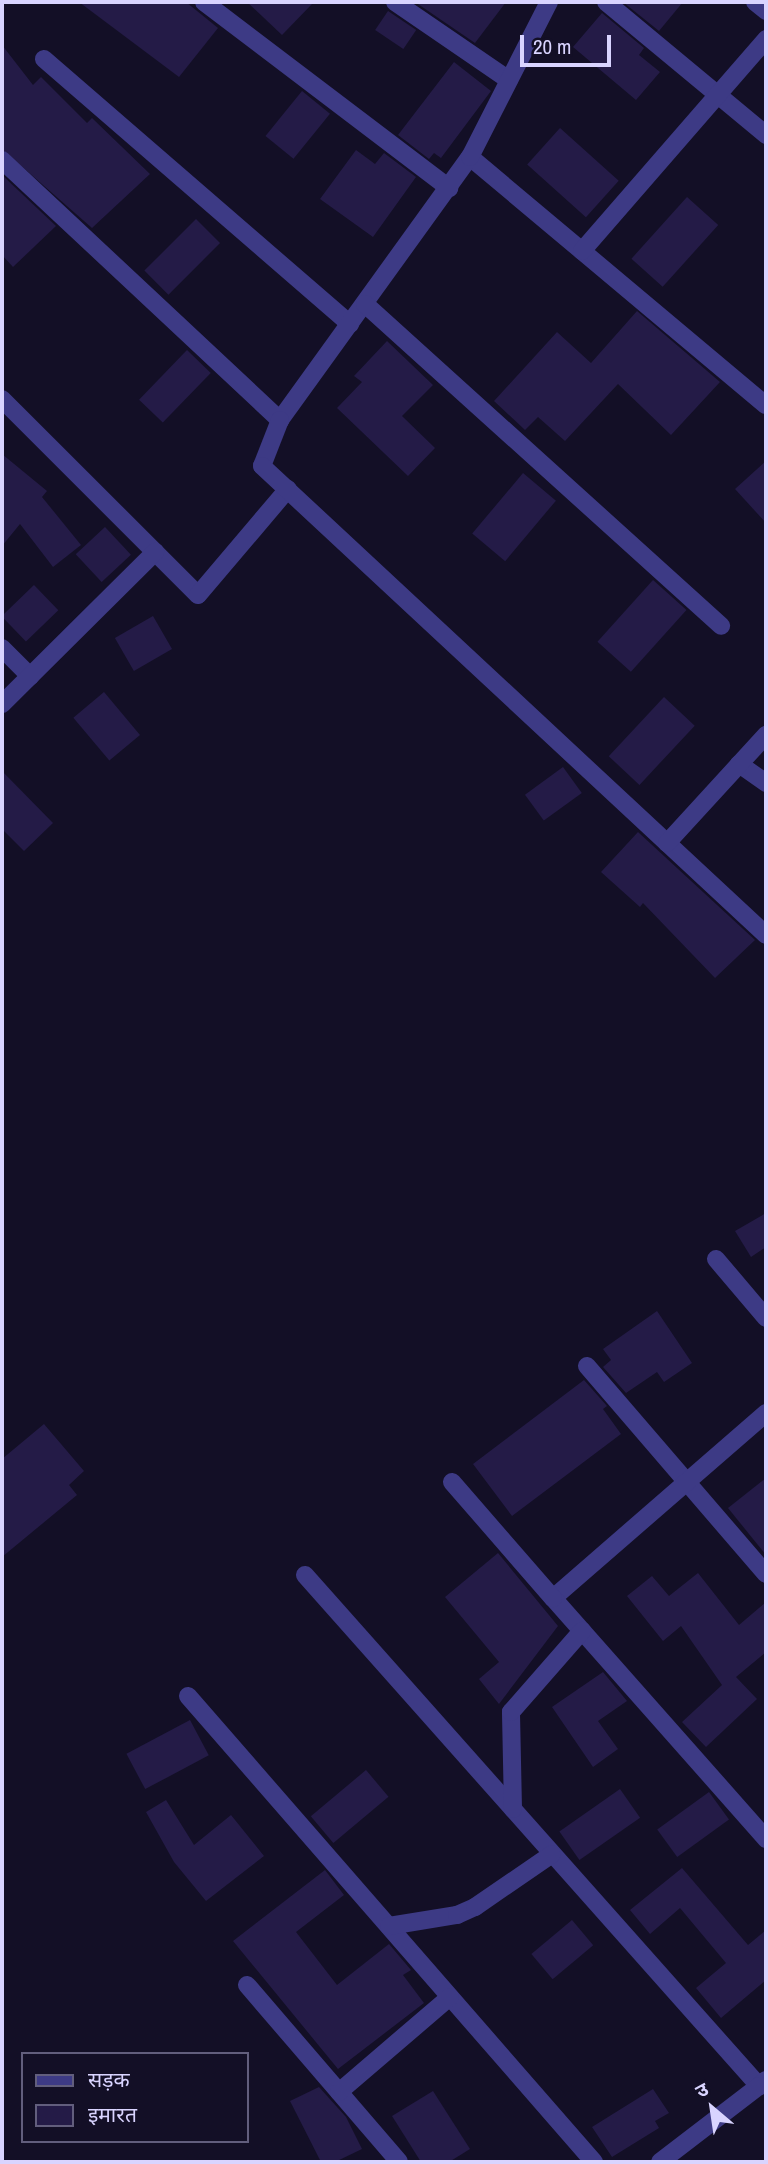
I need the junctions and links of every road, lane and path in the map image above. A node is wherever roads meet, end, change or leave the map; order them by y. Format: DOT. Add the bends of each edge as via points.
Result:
graph roads {
  1 [pos="204,2"];
  2 [pos="395,2"];
  3 [pos="549,2"];
  4 [pos="606,2"];
  5 [pos="755,2"];
  6 [pos="766,11"];
  7 [pos="766,39"];
  8 [pos="44,59"];
  9 [pos="509,80"];
  10 [pos="715,93"];
  11 [pos="766,135"];
  12 [pos="470,157"];
  13 [pos="2,160"];
  14 [pos="449,188"];
  15 [pos="582,251"];
  16 [pos="365,304"];
  17 [pos="350,324"];
  18 [pos="2,399"];
  19 [pos="766,405"];
  20 [pos="280,420"];
  21 [pos="288,489"];
  22 [pos="155,552"];
  23 [pos="721,625"];
  24 [pos="2,648"];
  25 [pos="30,676"];
  26 [pos="2,704"];
  27 [pos="766,735"];
  28 [pos="738,764"];
  29 [pos="766,783"];
  30 [pos="667,842"];
  31 [pos="766,935"];
  32 [pos="716,1259"];
  33 [pos="766,1318"];
  34 [pos="587,1366"];
  35 [pos="766,1413"];
  36 [pos="453,1482"];
  37 [pos="685,1483"];
  38 [pos="766,1574"];
  39 [pos="305,1575"];
  40 [pos="553,1598"];
  41 [pos="582,1631"];
  42 [pos="188,1696"];
  43 [pos="513,1809"];
  44 [pos="766,1839"];
  45 [pos="552,1854"];
  46 [pos="389,1926"];
  47 [pos="247,1985"];
  48 [pos="450,1997"];
  49 [pos="763,2083"];
  50 [pos="339,2092"];
  51 [pos="399,2162"];
  52 [pos="594,2162"];
  53 [pos="660,2162"];
  1 -- 14 [label="street"];
  2 -- 9 [label="street"];
  3 -- 9 [label="street"];
  4 -- 10 [label="street"];
  5 -- 6 [label="street"];
  7 -- 10 [label="street"];
  8 -- 17 [label="street"];
  9 -- 12 [label="street"];
  10 -- 11 [label="street"];
  10 -- 15 [label="street"];
  12 -- 14 [label="street"];
  12 -- 15 [label="street"];
  13 -- 20 [label="street"];
  14 -- 16 [label="street"];
  15 -- 19 [label="street"];
  16 -- 17 [label="street"];
  16 -- 23 [label="street"];
  17 -- 20 [label="street"];
  18 -- 22 [label="street"];
  20 -- 21 [label="street" via="262,466"];
  21 -- 22 [label="street" via="198,596"];
  21 -- 30 [label="street"];
  22 -- 25 [label="street"];
  24 -- 25 [label="street"];
  25 -- 26 [label="street"];
  27 -- 28 [label="street"];
  28 -- 29 [label="street"];
  28 -- 30 [label="street"];
  30 -- 31 [label="street"];
  32 -- 33 [label="street"];
  34 -- 37 [label="street"];
  35 -- 37 [label="street"];
  36 -- 40 [label="street"];
  37 -- 38 [label="street"];
  37 -- 40 [label="street"];
  39 -- 43 [label="street"];
  40 -- 41 [label="street"];
  41 -- 43 [label="street" via="511,1712"];
  41 -- 44 [label="street"];
  42 -- 46 [label="street"];
  43 -- 45 [label="street"];
  45 -- 46 [label="street" via="475,1908"];
  45 -- 49 [label="street"];
  46 -- 48 [label="street"];
  47 -- 50 [label="street"];
  48 -- 50 [label="street"];
  48 -- 52 [label="street"];
  49 -- 53 [label="street"];
  50 -- 51 [label="street"];
}
